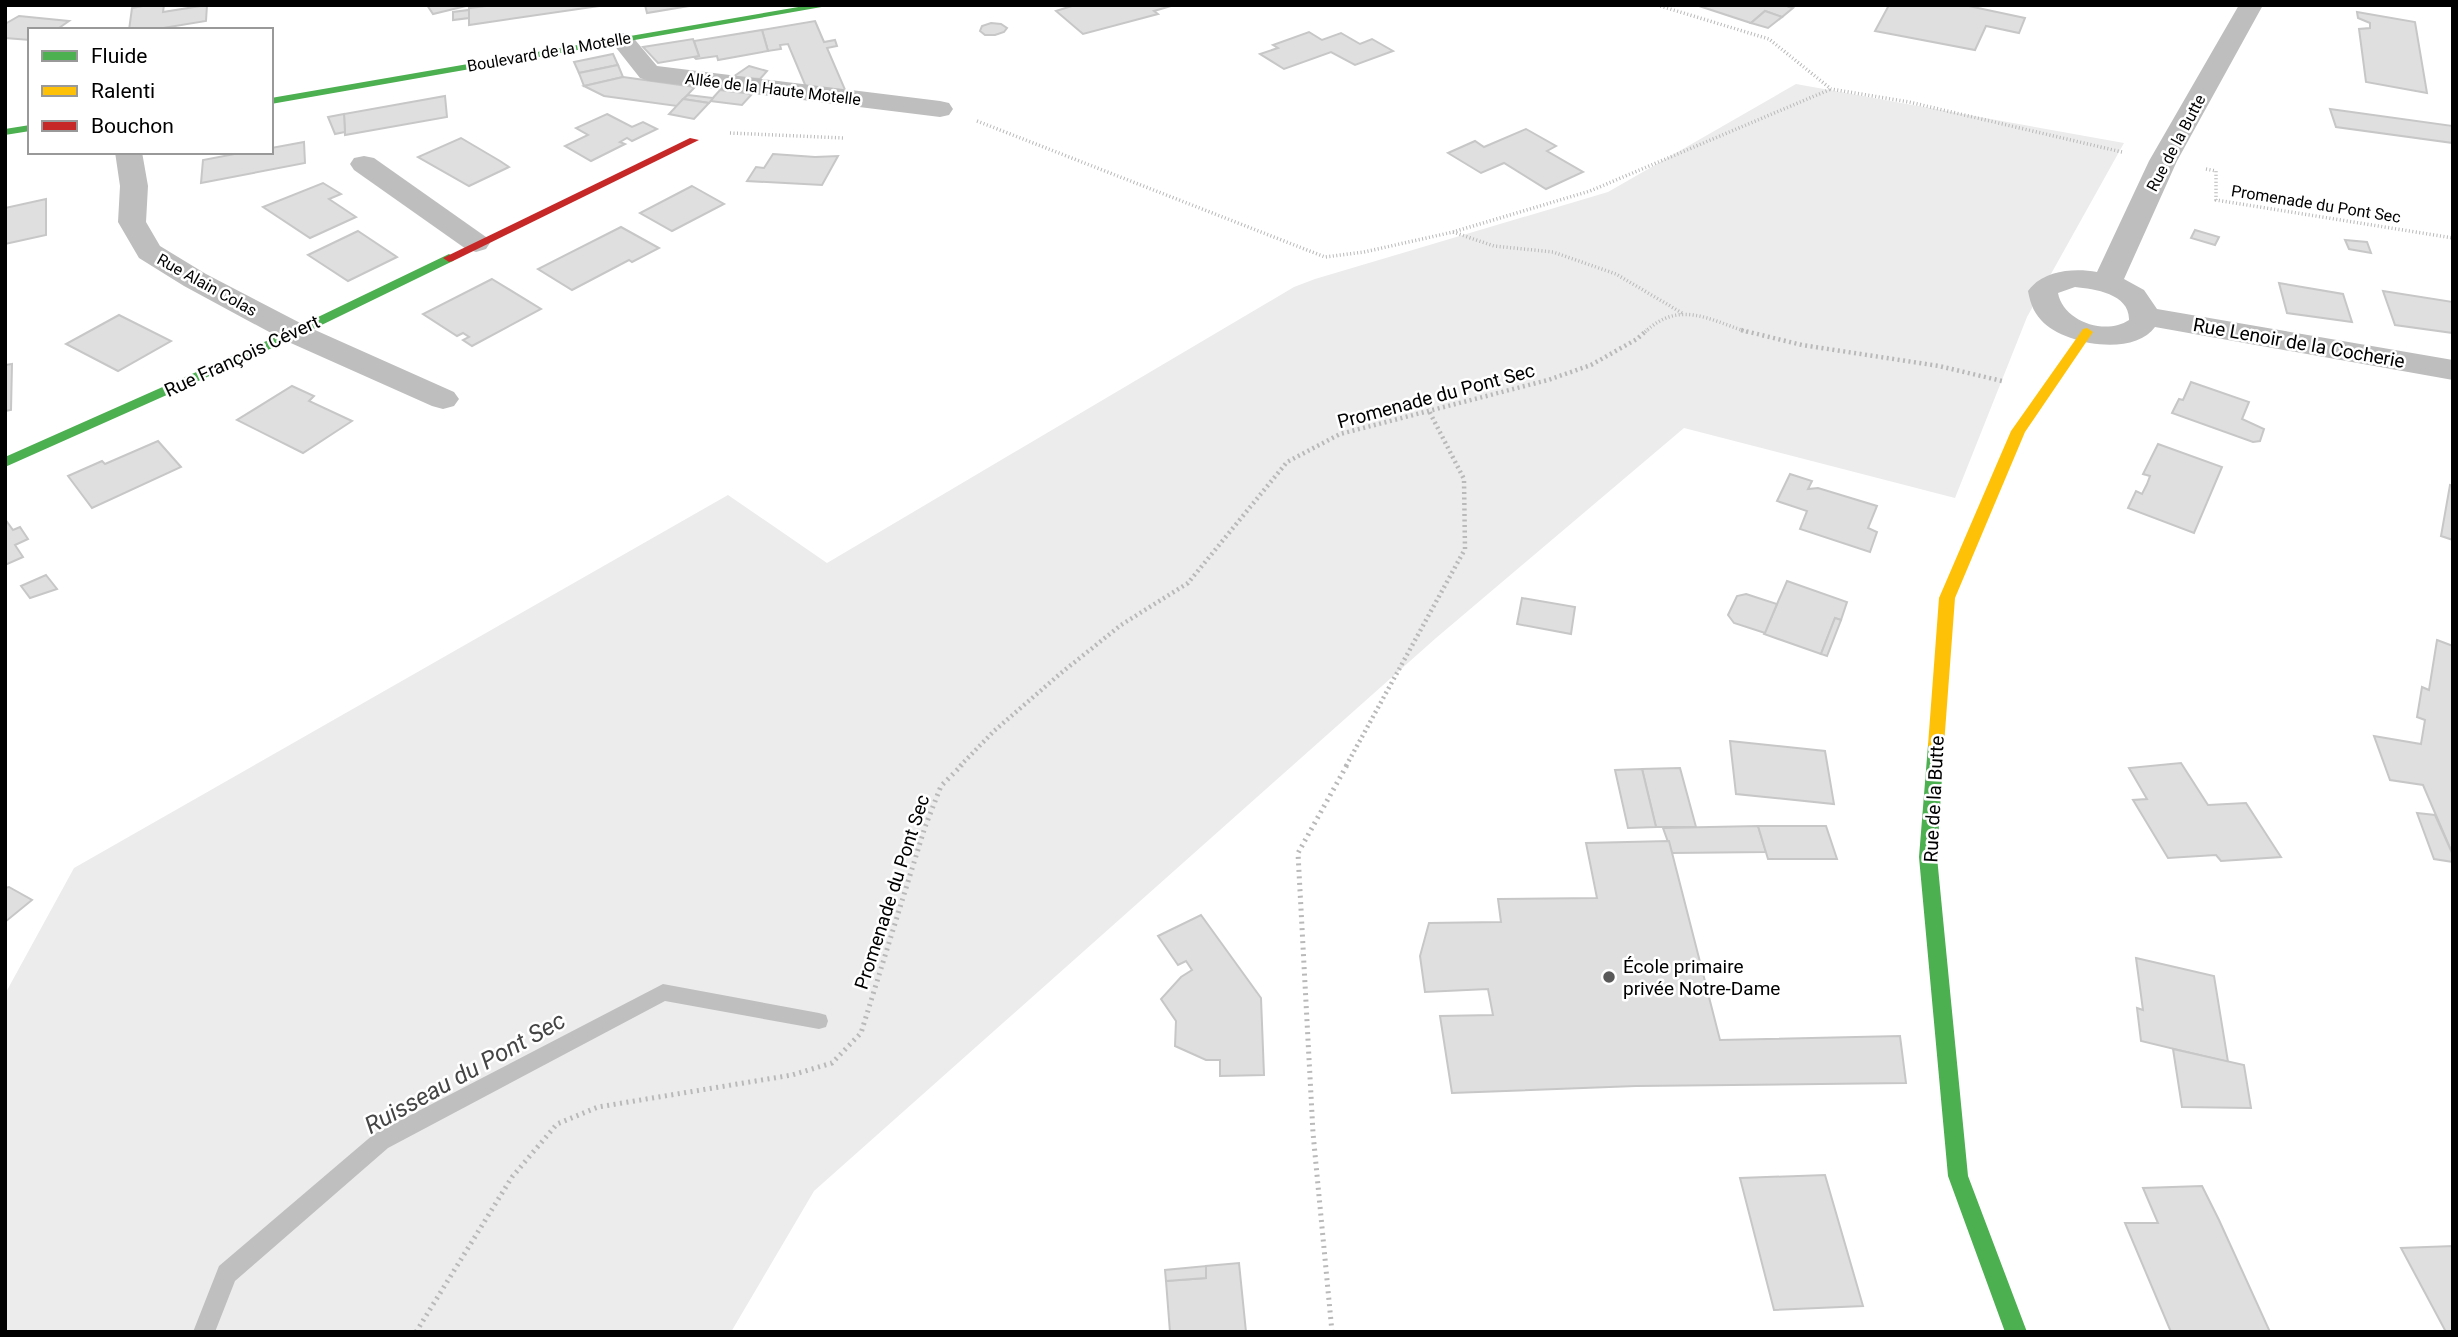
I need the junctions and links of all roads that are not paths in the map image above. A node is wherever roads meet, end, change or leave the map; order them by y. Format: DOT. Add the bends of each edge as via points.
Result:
graph roads {
  1 [pos="761,5"];
  2 [pos="828,5"];
  3 [pos="2251,5"];
  4 [pos="622,40"];
  5 [pos="273,88"];
  6 [pos="273,101"];
  7 [pos="940,110"];
  8 [pos="28,128"];
  9 [pos="5,132"];
  10 [pos="694,140"];
  11 [pos="28,141"];
  12 [pos="5,144"];
  13 [pos="128,154"];
  14 [pos="149,154"];
  15 [pos="364,163"];
  16 [pos="134,187"];
  17 [pos="476,243"];
  18 [pos="2107,284"];
  19 [pos="2145,316"];
  20 [pos="2087,332"];
  21 [pos="295,333"];
  22 [pos="2453,370"];
  23 [pos="443,399"];
  24 [pos="5,463"];
  25 [pos="2017,1332"];
  1 -- 5 [label="street, Boulevard de la Motelle"];
  2 -- 4 [label="street, Boulevard de la Motelle"];
  3 -- 18 [label="street, Rue de la Butte" via="2163,161"];
  4 -- 6 [label="street, Boulevard de la Motelle"];
  4 -- 7 [label="street, Allée de la Haute Motelle" via="649,73"];
  8 -- 9 [label="street"];
  10 -- 17 [label="street, Rue François Cévert"];
  11 -- 12 [label="street"];
  13 -- 16 [label="street, Rue Alain Colas"];
  14 -- 16 [label="street, Rue Alain Colas"];
  15 -- 17 [label="street"];
  16 -- 21 [label="street, Rue Alain Colas" via="132,222 149,252"];
  17 -- 21 [label="street, Rue François Cévert"];
  18 -- 19 [label="street" via="2132,296"];
  18 -- 20 [label="street" via="2074,278 2043,291 2044,305 2053,316"];
  19 -- 20 [label="street" via="2143,325 2132,332"];
  19 -- 22 [label="street, Rue Lenoir de la Cocherie"];
  20 -- 25 [label="street, Rue de la Butte" via="2018,431 1947,598 1928,857 1958,1176"];
  21 -- 23 [label="street, Rue Alain Colas"];
  21 -- 24 [label="street, Rue François Cévert"];
}
